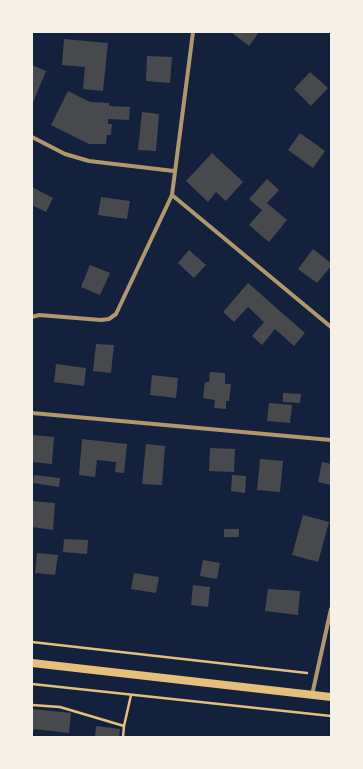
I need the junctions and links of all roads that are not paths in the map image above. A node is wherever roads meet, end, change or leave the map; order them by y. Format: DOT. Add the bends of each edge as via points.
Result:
graph roads {
  1 [pos="193,32"];
  2 [pos="32,137"];
  3 [pos="174,171"];
  4 [pos="172,195"];
  5 [pos="32,317"];
  6 [pos="331,327"];
  7 [pos="32,413"];
  8 [pos="331,440"];
  9 [pos="331,609"];
  10 [pos="32,663"];
  11 [pos="312,695"];
  12 [pos="331,697"];
  1 -- 3 [label="street"];
  2 -- 3 [label="street" via="66,154 89,161"];
  3 -- 4 [label="street"];
  4 -- 5 [label="street" via="116,314 109,319 101,320 39,315"];
  4 -- 6 [label="street"];
  7 -- 8 [label="street"];
  9 -- 11 [label="street"];
  10 -- 11 [label="main road"];
  11 -- 12 [label="main road"];
}
